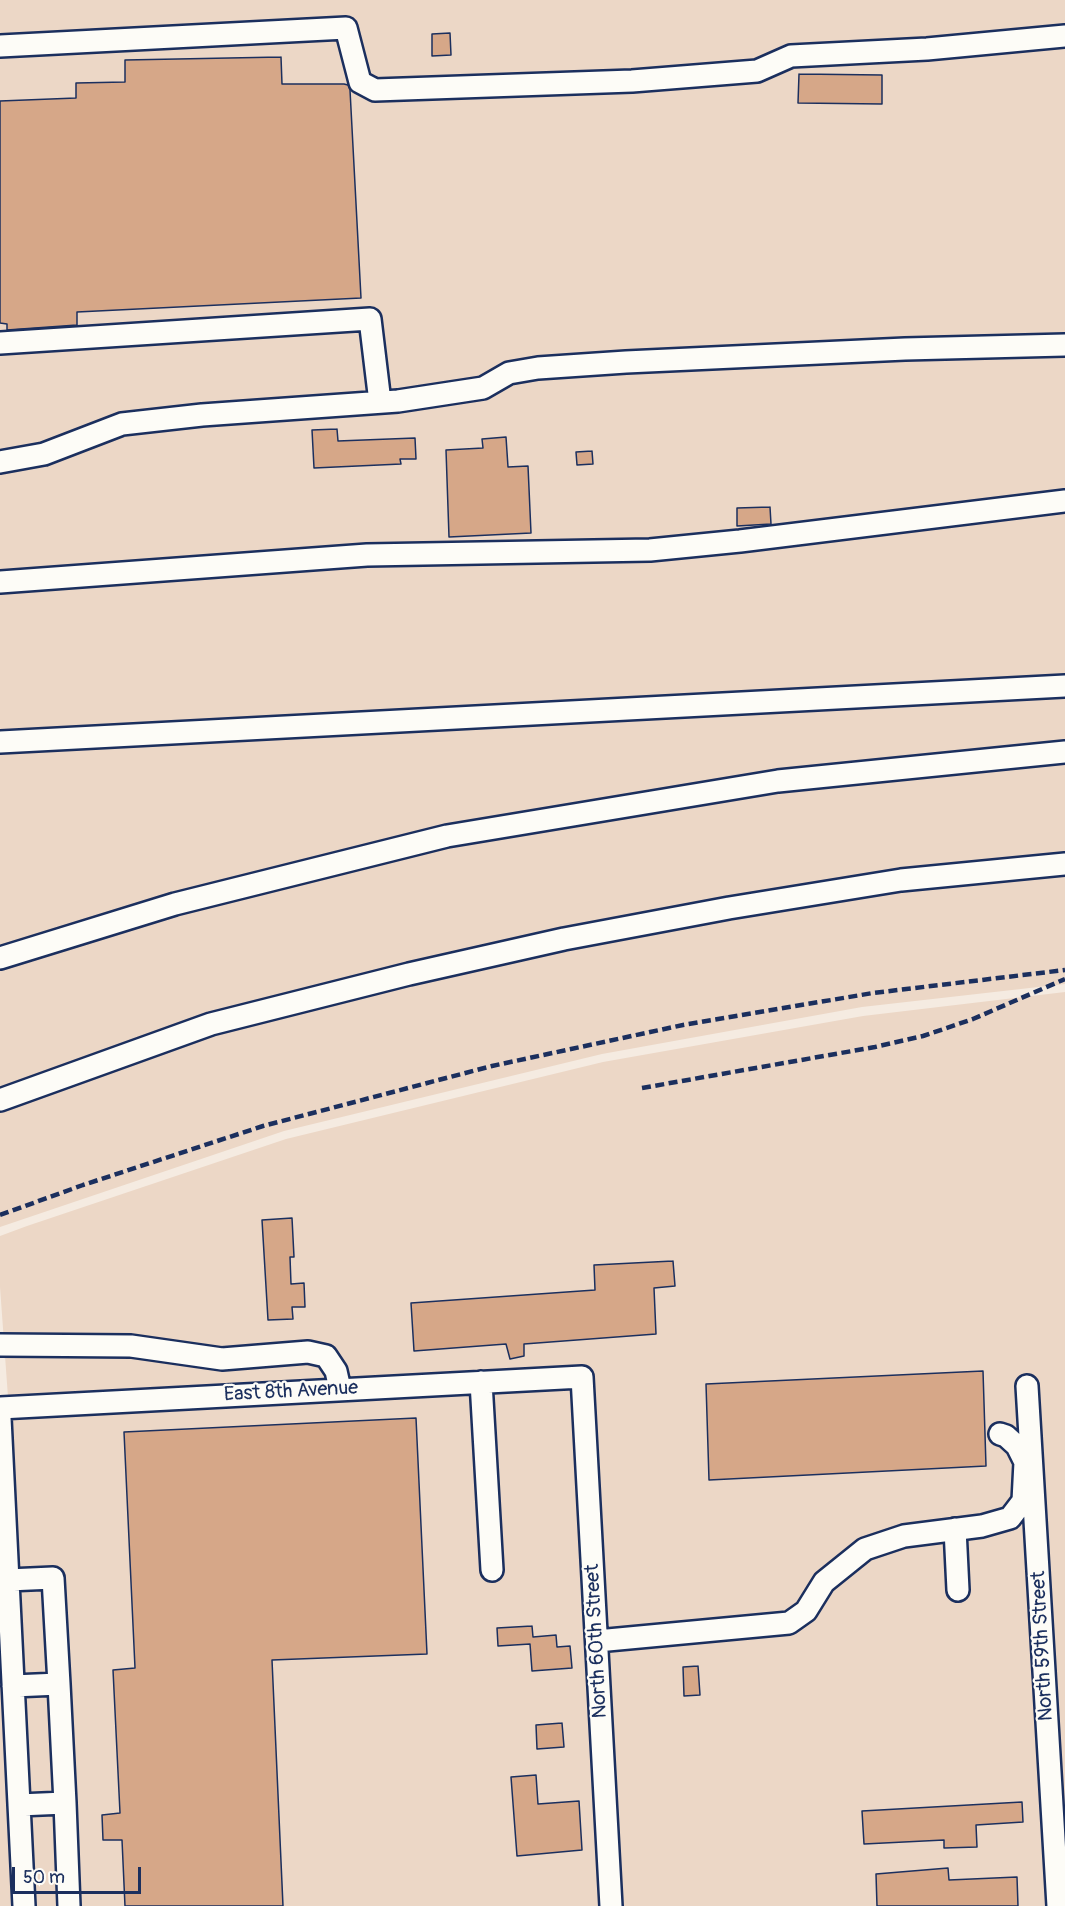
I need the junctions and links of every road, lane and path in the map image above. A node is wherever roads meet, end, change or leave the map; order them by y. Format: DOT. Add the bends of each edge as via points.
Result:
graph roads {
  1 [pos="1065,36"];
  2 [pos="0,46"];
  3 [pos="0,343"];
  4 [pos="1065,345"];
  5 [pos="380,402"];
  6 [pos="0,462"];
  7 [pos="1065,501"];
  8 [pos="0,582"];
  9 [pos="1065,686"];
  10 [pos="0,742"];
  11 [pos="1065,752"];
  12 [pos="1065,864"];
  13 [pos="0,957"];
  14 [pos="0,1101"];
  15 [pos="0,1345"];
  16 [pos="582,1377"];
  17 [pos="481,1382"];
  18 [pos="1027,1386"];
  19 [pos="340,1389"];
  20 [pos="0,1408"];
  21 [pos="0,1418"];
  22 [pos="1000,1434"];
  23 [pos="2,1493"];
  24 [pos="955,1529"];
  25 [pos="492,1570"];
  26 [pos="8,1580"];
  27 [pos="958,1590"];
  28 [pos="5,1638"];
  29 [pos="597,1641"];
  30 [pos="59,1684"];
  31 [pos="13,1686"];
  32 [pos="65,1803"];
  33 [pos="19,1805"];
  34 [pos="24,1906"];
  35 [pos="69,1906"];
  36 [pos="611,1906"];
  37 [pos="1058,1906"];
  1 -- 2 [label="street" via="791,56 757,71 632,81 375,90 360,82 346,28"];
  3 -- 5 [label="street" via="370,319"];
  4 -- 5 [label="street" via="538,368 509,373 483,388"];
  5 -- 6 [label="street" via="122,424 44,454"];
  7 -- 8 [label="street" via="650,550 367,555"];
  9 -- 10 [label="street"];
  11 -- 13 [label="street" via="778,781 447,836 175,904"];
  12 -- 14 [label="street" via="901,880 564,939 211,1024"];
  15 -- 19 [label="street" via="131,1346 222,1359 308,1352 326,1356 336,1371"];
  16 -- 17 [label="street, East 8th Avenue"];
  16 -- 29 [label="street, North 60th Street"];
  17 -- 19 [label="street, East 8th Avenue"];
  17 -- 25 [label="street"];
  18 -- 37 [label="street, North 59th Street"];
  19 -- 20 [label="street, East 8th Avenue"];
  21 -- 23 [label="street"];
  22 -- 24 [label="street" via="1017,1446 1025,1462 1023,1501 1010,1518"];
  23 -- 26 [label="street"];
  24 -- 27 [label="street"];
  24 -- 29 [label="street" via="904,1536 865,1549 824,1582 806,1611 789,1623"];
  26 -- 28 [label="street"];
  26 -- 30 [label="street" via="53,1578"];
  28 -- 31 [label="street"];
  29 -- 36 [label="street, North 60th Street"];
  30 -- 31 [label="street"];
  30 -- 32 [label="street"];
  31 -- 33 [label="street"];
  32 -- 33 [label="street"];
  32 -- 35 [label="street"];
  33 -- 34 [label="street"];
}
